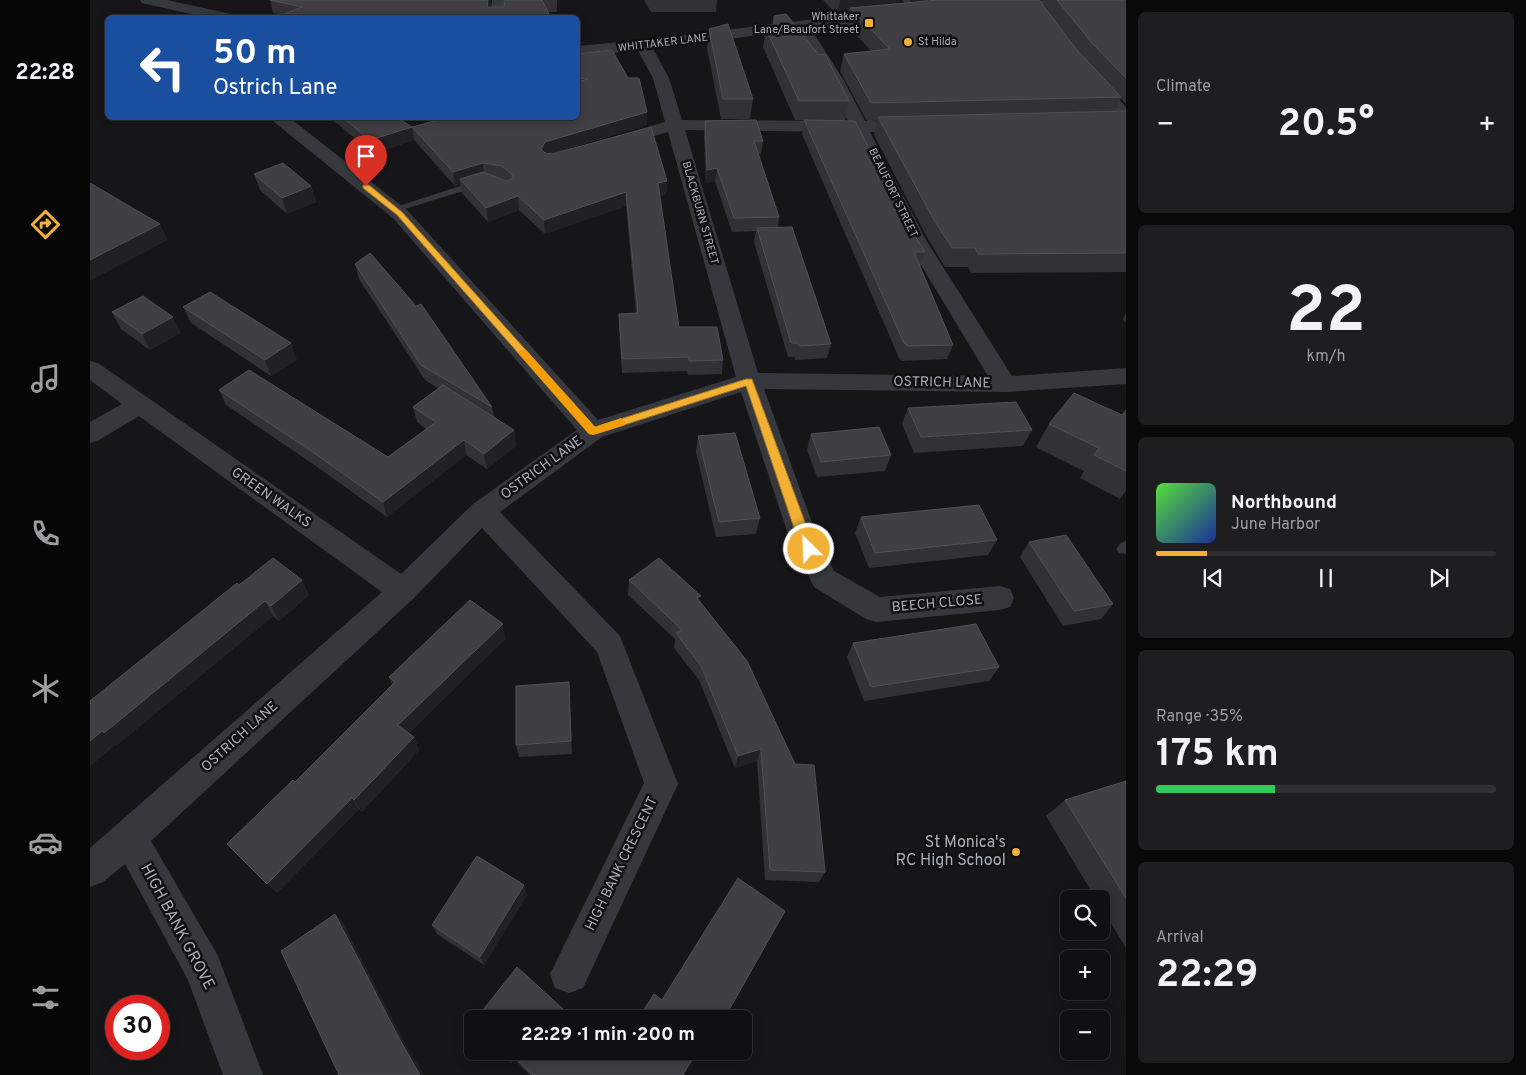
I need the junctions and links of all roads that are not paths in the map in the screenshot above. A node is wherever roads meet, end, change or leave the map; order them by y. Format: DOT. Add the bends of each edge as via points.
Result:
graph roads {
  1 [pos="148,0"];
  2 [pos="499,0"];
  3 [pos="1030,1"];
  4 [pos="985,6"];
  5 [pos="899,14"];
  6 [pos="162,15"];
  7 [pos="217,15"];
  8 [pos="497,15"];
  9 [pos="1042,18"];
  10 [pos="801,24"];
  11 [pos="644,47"];
  12 [pos="580,51"];
  13 [pos="1083,70"];
  14 [pos="1126,117"];
  15 [pos="283,120"];
  16 [pos="1106,122"];
  17 [pos="1126,122"];
  18 [pos="675,125"];
  19 [pos="930,126"];
  20 [pos="861,128"];
  21 [pos="599,147"];
  22 [pos="492,182"];
  23 [pos="394,209"];
  24 [pos="90,369"];
  25 [pos="1124,378"];
  26 [pos="749,381"];
  27 [pos="1005,384"];
  28 [pos="138,405"];
  29 [pos="593,431"];
  30 [pos="90,434"];
  31 [pos="482,511"];
  32 [pos="403,591"];
  33 [pos="1000,598"];
  34 [pos="129,837"];
  35 [pos="90,869"];
  36 [pos="569,974"];
  37 [pos="243,1075"];
  1 -- 6 [label="street"];
  1 -- 7 [label="street"];
  2 -- 8 [label="street"];
  3 -- 4 [label="street"];
  3 -- 9 [label="street"];
  5 -- 10 [label="street, WHITTAKER LANE"];
  10 -- 11 [label="street, WHITTAKER LANE"];
  10 -- 20 [label="street, BEAUFORT STREET"];
  11 -- 12 [label="street, WHITTAKER LANE"];
  11 -- 18 [label="street, BLACKBURN STREET" via="661,78"];
  13 -- 14 [label="street"];
  15 -- 23 [label="street"];
  16 -- 17 [label="street"];
  18 -- 20 [label="street"];
  18 -- 21 [label="street"];
  18 -- 26 [label="street, BLACKBURN STREET"];
  19 -- 20 [label="street"];
  20 -- 27 [label="street, BEAUFORT STREET" via="916,240"];
  22 -- 23 [label="lane"];
  23 -- 29 [label="street"];
  24 -- 28 [label="street, GREEN WALKS"];
  25 -- 27 [label="street, OSTRICH LANE"];
  26 -- 27 [label="street, OSTRICH LANE"];
  26 -- 29 [label="street, OSTRICH LANE"];
  26 -- 33 [label="street, BEECH CLOSE" via="802,534 824,579 876,610"];
  28 -- 30 [label="street"];
  28 -- 32 [label="street, GREEN WALKS"];
  29 -- 31 [label="street, OSTRICH LANE"];
  31 -- 32 [label="street, OSTRICH LANE"];
  31 -- 36 [label="street, HIGH BANK CRESCENT" via="609,645 661,784"];
  32 -- 34 [label="street, OSTRICH LANE"];
  34 -- 35 [label="street, OSTRICH LANE"];
  34 -- 37 [label="street, HIGH BANK GROVE" via="204,970"];
}
